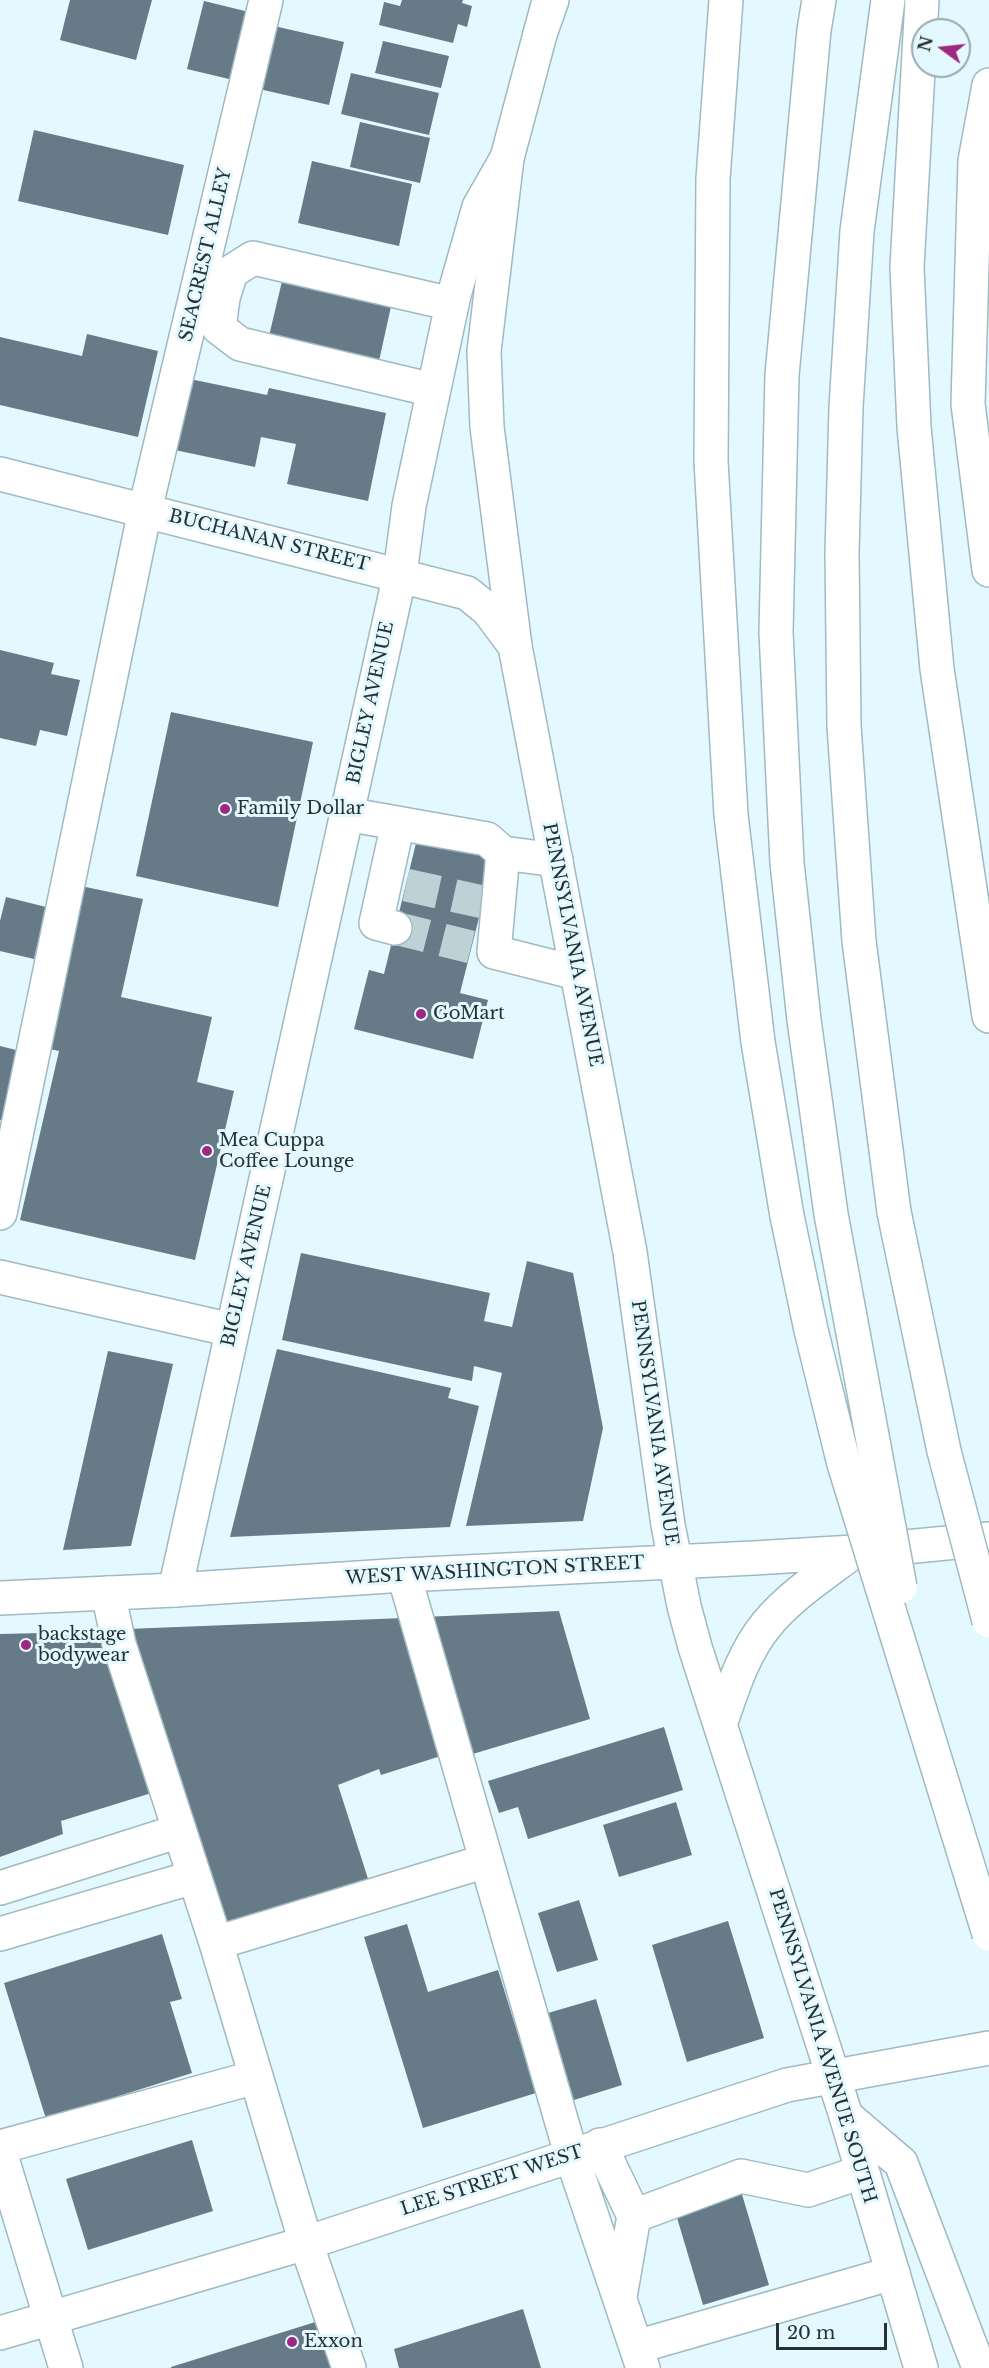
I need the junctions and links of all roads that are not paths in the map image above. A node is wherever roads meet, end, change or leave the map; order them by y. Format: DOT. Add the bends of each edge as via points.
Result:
graph roads {
  1 [pos="266,0"];
  2 [pos="550,0"];
  3 [pos="726,0"];
  4 [pos="819,0"];
  5 [pos="888,0"];
  6 [pos="922,0"];
  7 [pos="989,85"];
  8 [pos="983,146"];
  9 [pos="507,158"];
  10 [pos="210,295"];
  11 [pos="452,304"];
  12 [pos="433,390"];
  13 [pos="980,424"];
  14 [pos="0,474"];
  15 [pos="146,510"];
  16 [pos="989,570"];
  17 [pos="400,574"];
  18 [pos="515,646"];
  19 [pos="346,814"];
  20 [pos="398,823"];
  21 [pos="503,853"];
  22 [pos="556,860"];
  23 [pos="325,910"];
  24 [pos="577,973"];
  25 [pos="989,1016"];
  26 [pos="2,1198"];
  27 [pos="0,1277"];
  28 [pos="232,1330"];
  29 [pos="987,1540"];
  30 [pos="853,1552"];
  31 [pos="674,1561"];
  32 [pos="404,1575"];
  33 [pos="175,1590"];
  34 [pos="108,1593"];
  35 [pos="0,1598"];
  36 [pos="989,1621"];
  37 [pos="720,1725"];
  38 [pos="932,1751"];
  39 [pos="179,1831"];
  40 [pos="486,1860"];
  41 [pos="194,1877"];
  42 [pos="0,1888"];
  43 [pos="0,1934"];
  44 [pos="989,1934"];
  45 [pos="216,1943"];
  46 [pos="989,2048"];
  47 [pos="832,2076"];
  48 [pos="256,2077"];
  49 [pos="846,2116"];
  50 [pos="0,2147"];
  51 [pos="586,2150"];
  52 [pos="0,2152"];
  53 [pos="862,2172"];
  54 [pos="634,2216"];
  55 [pos="306,2242"];
  56 [pos="893,2273"];
  57 [pos="620,2300"];
  58 [pos="51,2319"];
  59 [pos="0,2333"];
  60 [pos="639,2357"];
  61 [pos="918,2367"];
  62 [pos="66,2368"];
  63 [pos="349,2368"];
  64 [pos="980,2368"];
  1 -- 10 [label="main road, SEACREST ALLEY"];
  2 -- 9 [label="main road, BIGLEY AVENUE"];
  3 -- 38 [label="main road, bridge" via="713,179 711,461 731,815 758,1042 811,1330 844,1464"];
  4 -- 38 [label="main road, bridge" via="782,375 776,632 787,863 831,1214"];
  5 -- 36 [label="main road, bridge" via="857,231 846,407 842,553 844,726 859,941 894,1212 944,1451"];
  6 -- 25 [label="main road" via="907,267 914,427 937,669"];
  7 -- 8 [label="main road"];
  8 -- 13 [label="main road" via="975,161 968,404"];
  9 -- 11 [label="main road, BIGLEY AVENUE" via="479,207"];
  9 -- 18 [label="main road, PENNSYLVANIA AVENUE" via="484,351 487,427"];
  10 -- 11 [label="main road" via="231,272 253,258"];
  10 -- 12 [label="main road" via="219,328 240,344"];
  10 -- 15 [label="main road, SEACREST ALLEY"];
  11 -- 12 [label="main road, BIGLEY AVENUE"];
  12 -- 17 [label="main road, BIGLEY AVENUE" via="408,506"];
  13 -- 16 [label="main road"];
  14 -- 15 [label="main road, BUCHANAN STREET"];
  15 -- 17 [label="main road, BUCHANAN STREET"];
  15 -- 26 [label="main road, SEACREST ALLEY"];
  17 -- 18 [label="main road, BUCHANAN STREET" via="467,592 488,610"];
  17 -- 19 [label="main road, BIGLEY AVENUE"];
  18 -- 22 [label="main road, PENNSYLVANIA AVENUE"];
  19 -- 20 [label="main road"];
  19 -- 23 [label="main road, BIGLEY AVENUE"];
  20 -- 21 [label="main road" via="487,839"];
  20 -- 23 [label="main road" via="396,883 386,925"];
  21 -- 22 [label="main road"];
  21 -- 24 [label="main road" via="483,949"];
  22 -- 24 [label="main road, PENNSYLVANIA AVENUE"];
  23 -- 28 [label="main road, BIGLEY AVENUE"];
  24 -- 31 [label="main road, PENNSYLVANIA AVENUE" via="630,1251"];
  27 -- 28 [label="main road"];
  28 -- 33 [label="main road, BIGLEY AVENUE"];
  29 -- 30 [label="main road, WEST WASHINGTON STREET"];
  30 -- 31 [label="main road, WEST WASHINGTON STREET"];
  30 -- 37 [label="main road" via="768,1623 742,1665"];
  31 -- 32 [label="main road, WEST WASHINGTON STREET"];
  31 -- 37 [label="main road, PENNSYLVANIA AVENUE" via="695,1647"];
  32 -- 33 [label="main road, WEST WASHINGTON STREET"];
  32 -- 40 [label="main road"];
  33 -- 34 [label="main road, WEST WASHINGTON STREET"];
  34 -- 35 [label="main road, WEST WASHINGTON STREET"];
  34 -- 39 [label="main road" via="119,1644"];
  37 -- 47 [label="main road, PENNSYLVANIA AVENUE SOUTH"];
  38 -- 44 [label="main road, bridge"];
  39 -- 41 [label="main road"];
  39 -- 42 [label="main road"];
  40 -- 45 [label="main road"];
  40 -- 51 [label="main road"];
  41 -- 43 [label="main road"];
  41 -- 45 [label="main road"];
  45 -- 48 [label="main road"];
  46 -- 47 [label="main road, LEE STREET WEST"];
  47 -- 49 [label="main road, PENNSYLVANIA AVENUE SOUTH"];
  47 -- 51 [label="main road, LEE STREET WEST" via="787,2085"];
  48 -- 50 [label="main road"];
  48 -- 55 [label="main road"];
  49 -- 53 [label="main road, PENNSYLVANIA AVENUE SOUTH"];
  49 -- 64 [label="main road" via="901,2163"];
  51 -- 54 [label="main road"];
  51 -- 55 [label="main road, LEE STREET WEST"];
  51 -- 57 [label="main road"];
  52 -- 58 [label="main road"];
  53 -- 54 [label="main road" via="808,2190 741,2176"];
  53 -- 56 [label="main road, PENNSYLVANIA AVENUE SOUTH"];
  54 -- 57 [label="main road"];
  55 -- 58 [label="main road, LEE STREET WEST"];
  55 -- 63 [label="main road"];
  56 -- 60 [label="main road"];
  56 -- 61 [label="main road, PENNSYLVANIA AVENUE SOUTH"];
  57 -- 60 [label="main road"];
  58 -- 59 [label="main road, LEE STREET WEST"];
  58 -- 62 [label="main road"];
}
